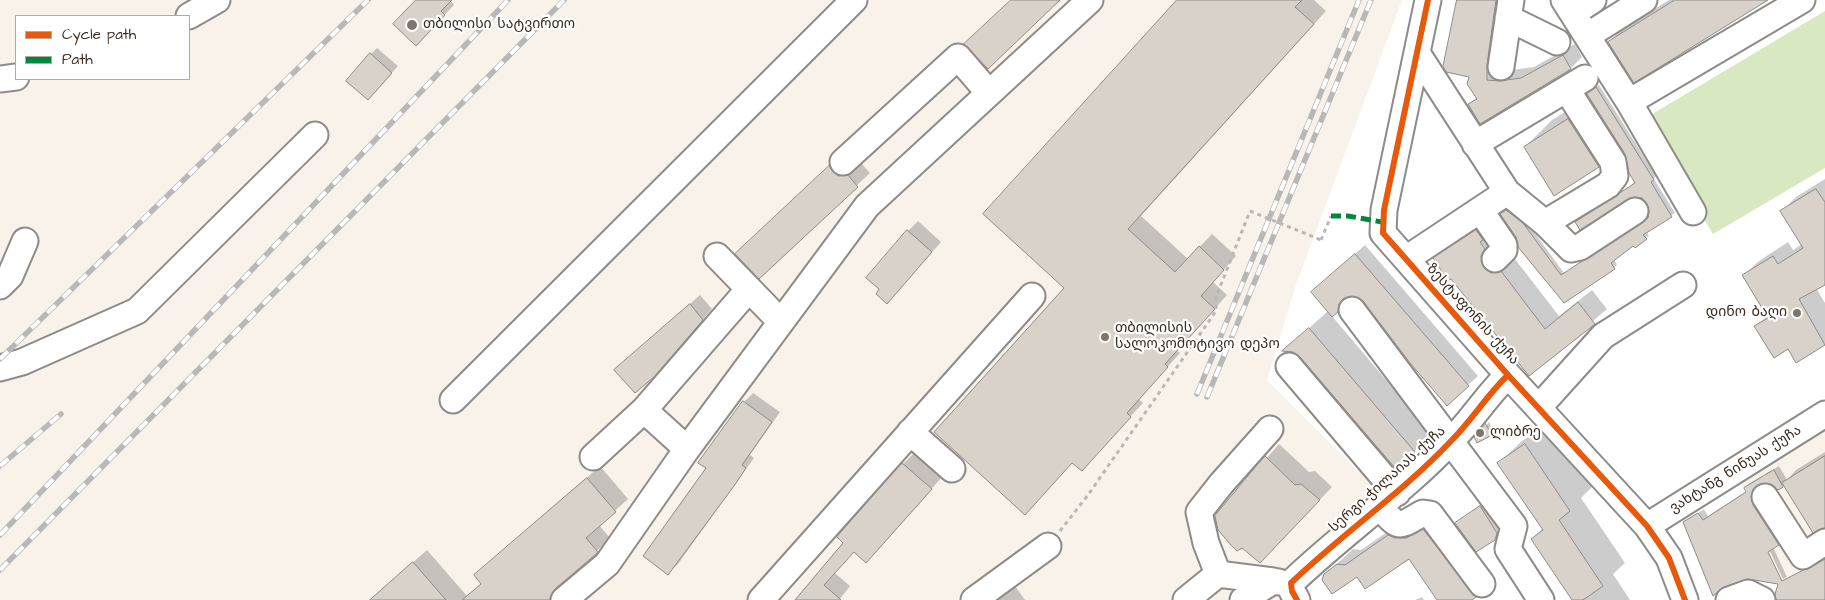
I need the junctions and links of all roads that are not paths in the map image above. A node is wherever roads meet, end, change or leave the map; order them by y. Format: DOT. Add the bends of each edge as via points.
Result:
graph roads {
  1 [pos="217,0"];
  2 [pos="854,0"];
  3 [pos="1090,0"];
  4 [pos="1428,0"];
  5 [pos="1644,0"];
  6 [pos="1802,0"];
  7 [pos="1576,4"];
  8 [pos="1510,9"];
  9 [pos="190,15"];
  10 [pos="1587,36"];
  11 [pos="1557,42"];
  12 [pos="1417,53"];
  13 [pos="1501,67"];
  14 [pos="15,77"];
  15 [pos="0,79"];
  16 [pos="989,93"];
  17 [pos="1629,102"];
  18 [pos="315,135"];
  19 [pos="1475,144"];
  20 [pos="843,162"];
  21 [pos="1507,192"];
  22 [pos="1480,210"];
  23 [pos="1635,211"];
  24 [pos="1693,212"];
  25 [pos="1545,223"];
  26 [pos="25,241"];
  27 [pos="717,256"];
  28 [pos="1406,259"];
  29 [pos="1495,259"];
  30 [pos="1683,285"];
  31 [pos="0,286"];
  32 [pos="749,289"];
  33 [pos="1032,296"];
  34 [pos="1352,310"];
  35 [pos="781,322"];
  36 [pos="1289,366"];
  37 [pos="0,368"];
  38 [pos="1508,375"];
  39 [pos="453,400"];
  40 [pos="1539,407"];
  41 [pos="644,410"];
  42 [pos="1825,414"];
  43 [pos="1270,429"];
  44 [pos="910,432"];
  45 [pos="1452,441"];
  46 [pos="687,449"];
  47 [pos="593,457"];
  48 [pos="952,468"];
  49 [pos="1755,481"];
  50 [pos="1388,500"];
  51 [pos="1647,526"];
  52 [pos="1825,542"];
  53 [pos="1048,546"];
  54 [pos="1218,574"];
  55 [pos="1482,584"];
  56 [pos="1287,588"];
  57 [pos="564,600"];
  58 [pos="761,600"];
  59 [pos="974,600"];
  60 [pos="1186,600"];
  61 [pos="1243,600"];
  62 [pos="1541,600"];
  63 [pos="1685,600"];
  64 [pos="1729,600"];
  65 [pos="1762,600"];
  1 -- 9 [label="street"];
  2 -- 39 [label="street"];
  3 -- 16 [label="street"];
  4 -- 12 [label="street, ზესტაფონის ქუჩა"];
  5 -- 10 [label="street"];
  6 -- 17 [label="street"];
  7 -- 10 [label="street"];
  8 -- 11 [label="street"];
  8 -- 13 [label="street"];
  10 -- 17 [label="street"];
  12 -- 19 [label="street"];
  12 -- 28 [label="street, ზესტაფონის ქუჩა" via="1382,222 1383,233"];
  14 -- 15 [label="street"];
  16 -- 20 [label="street" via="958,57"];
  16 -- 35 [label="street" via="867,206"];
  17 -- 24 [label="street"];
  18 -- 37 [label="street" via="137,311 22,362"];
  19 -- 21 [label="street"];
  19 -- 25 [label="street" via="1576,84 1613,162 1616,176 1608,185"];
  21 -- 22 [label="street"];
  21 -- 25 [label="street"];
  22 -- 28 [label="street"];
  22 -- 29 [label="street" via="1504,245 1504,250"];
  23 -- 25 [label="street" via="1575,250 1566,246"];
  26 -- 31 [label="street" via="10,276"];
  27 -- 32 [label="street"];
  28 -- 38 [label="street, ზესტაფონის ქუჩა"];
  30 -- 40 [label="street" via="1603,336"];
  32 -- 35 [label="street"];
  32 -- 41 [label="street"];
  33 -- 44 [label="street"];
  34 -- 45 [label="street"];
  35 -- 46 [label="street"];
  36 -- 50 [label="street"];
  38 -- 40 [label="street, ზესტაფონის ქუჩა"];
  38 -- 45 [label="street, სერგი ჭილაიას ქუჩა"];
  40 -- 51 [label="street, ზესტაფონის ქუჩა"];
  41 -- 46 [label="street"];
  41 -- 47 [label="street"];
  42 -- 49 [label="street, ვახტანგ ნინუას ქუჩა"];
  43 -- 54 [label="street" via="1199,512 1198,518"];
  44 -- 48 [label="street"];
  44 -- 58 [label="street"];
  45 -- 50 [label="street, სერგი ჭილაიას ქუჩა"];
  45 -- 62 [label="street" via="1514,526 1508,549"];
  46 -- 57 [label="street" via="607,564"];
  49 -- 51 [label="street, ვახტანგ ნინუას ქუჩა"];
  49 -- 52 [label="street" via="1803,556"];
  50 -- 55 [label="street" via="1394,523 1400,526 1423,512 1430,514"];
  50 -- 56 [label="street, სერგი ჭილაიას ქუჩა"];
  51 -- 63 [label="street, ზესტაფონის ქუჩა" via="1669,558"];
  53 -- 59 [label="street"];
  54 -- 56 [label="street"];
  54 -- 60 [label="street"];
  56 -- 61 [label="street, სერგი ჭილაიას ქუჩა"];
  64 -- 65 [label="street" via="1748,593"];
}
